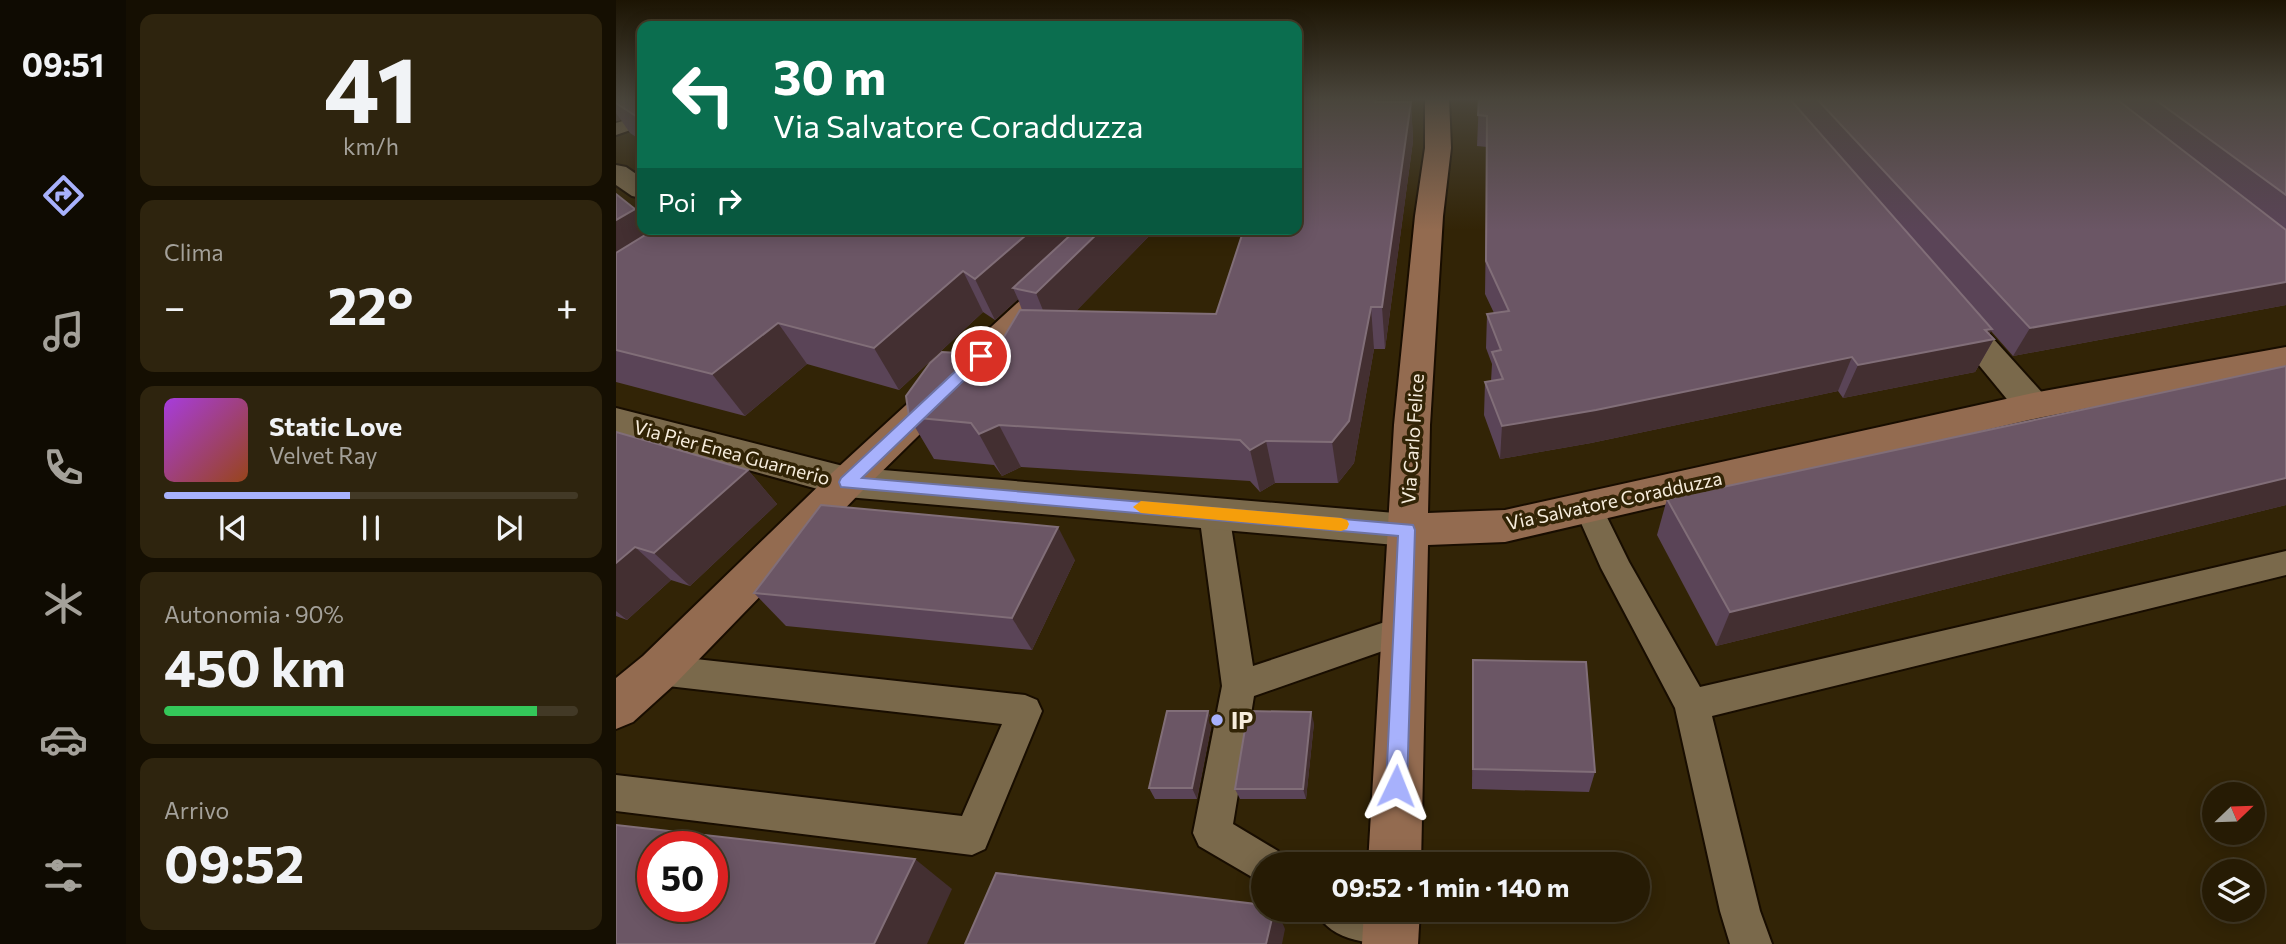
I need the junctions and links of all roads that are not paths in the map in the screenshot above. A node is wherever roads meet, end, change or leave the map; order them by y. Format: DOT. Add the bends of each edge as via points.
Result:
graph roads {
  1 [pos="1438,142"];
  2 [pos="616,173"];
  3 [pos="637,187"];
  4 [pos="1109,235"];
  5 [pos="1936,293"];
  6 [pos="2286,358"];
  7 [pos="2033,406"];
  8 [pos="616,421"];
  9 [pos="847,482"];
  10 [pos="1588,507"];
  11 [pos="1214,513"];
  12 [pos="1407,530"];
  13 [pos="2286,563"];
  14 [pos="1403,630"];
  15 [pos="659,670"];
  16 [pos="1239,686"];
  17 [pos="1692,705"];
  18 [pos="616,707"];
  19 [pos="616,793"];
  20 [pos="1394,852"];
  21 [pos="1251,857"];
  22 [pos="1354,922"];
  23 [pos="1391,922"];
  24 [pos="1390,944"];
  25 [pos="1751,944"];
  1 -- 12 [label="main road, Via Carlo Felice" via="1421,310"];
  2 -- 3 [label="street"];
  4 -- 9 [label="main road"];
  5 -- 7 [label="street"];
  6 -- 7 [label="main road, Via Salvatore Coradduzza"];
  7 -- 10 [label="main road, Via Salvatore Coradduzza"];
  8 -- 9 [label="street, Via Pier Enea Guarnerio"];
  9 -- 11 [label="street, Via Salvatore Coradduzza"];
  9 -- 15 [label="main road"];
  10 -- 12 [label="main road, Via Salvatore Coradduzza" via="1505,526"];
  10 -- 17 [label="lane" via="1616,568"];
  11 -- 12 [label="street, Via Salvatore Coradduzza"];
  11 -- 16 [label="lane"];
  12 -- 14 [label="main road, Via Carlo Felice"];
  13 -- 17 [label="lane"];
  14 -- 16 [label="lane"];
  14 -- 20 [label="main road, Via Carlo Felice"];
  15 -- 18 [label="main road"];
  15 -- 19 [label="lane" via="1025,711 972,836"];
  16 -- 21 [label="lane" via="1212,833"];
  17 -- 25 [label="lane"];
  22 -- 24 [label="lane"];
  23 -- 24 [label="main road"];
}
